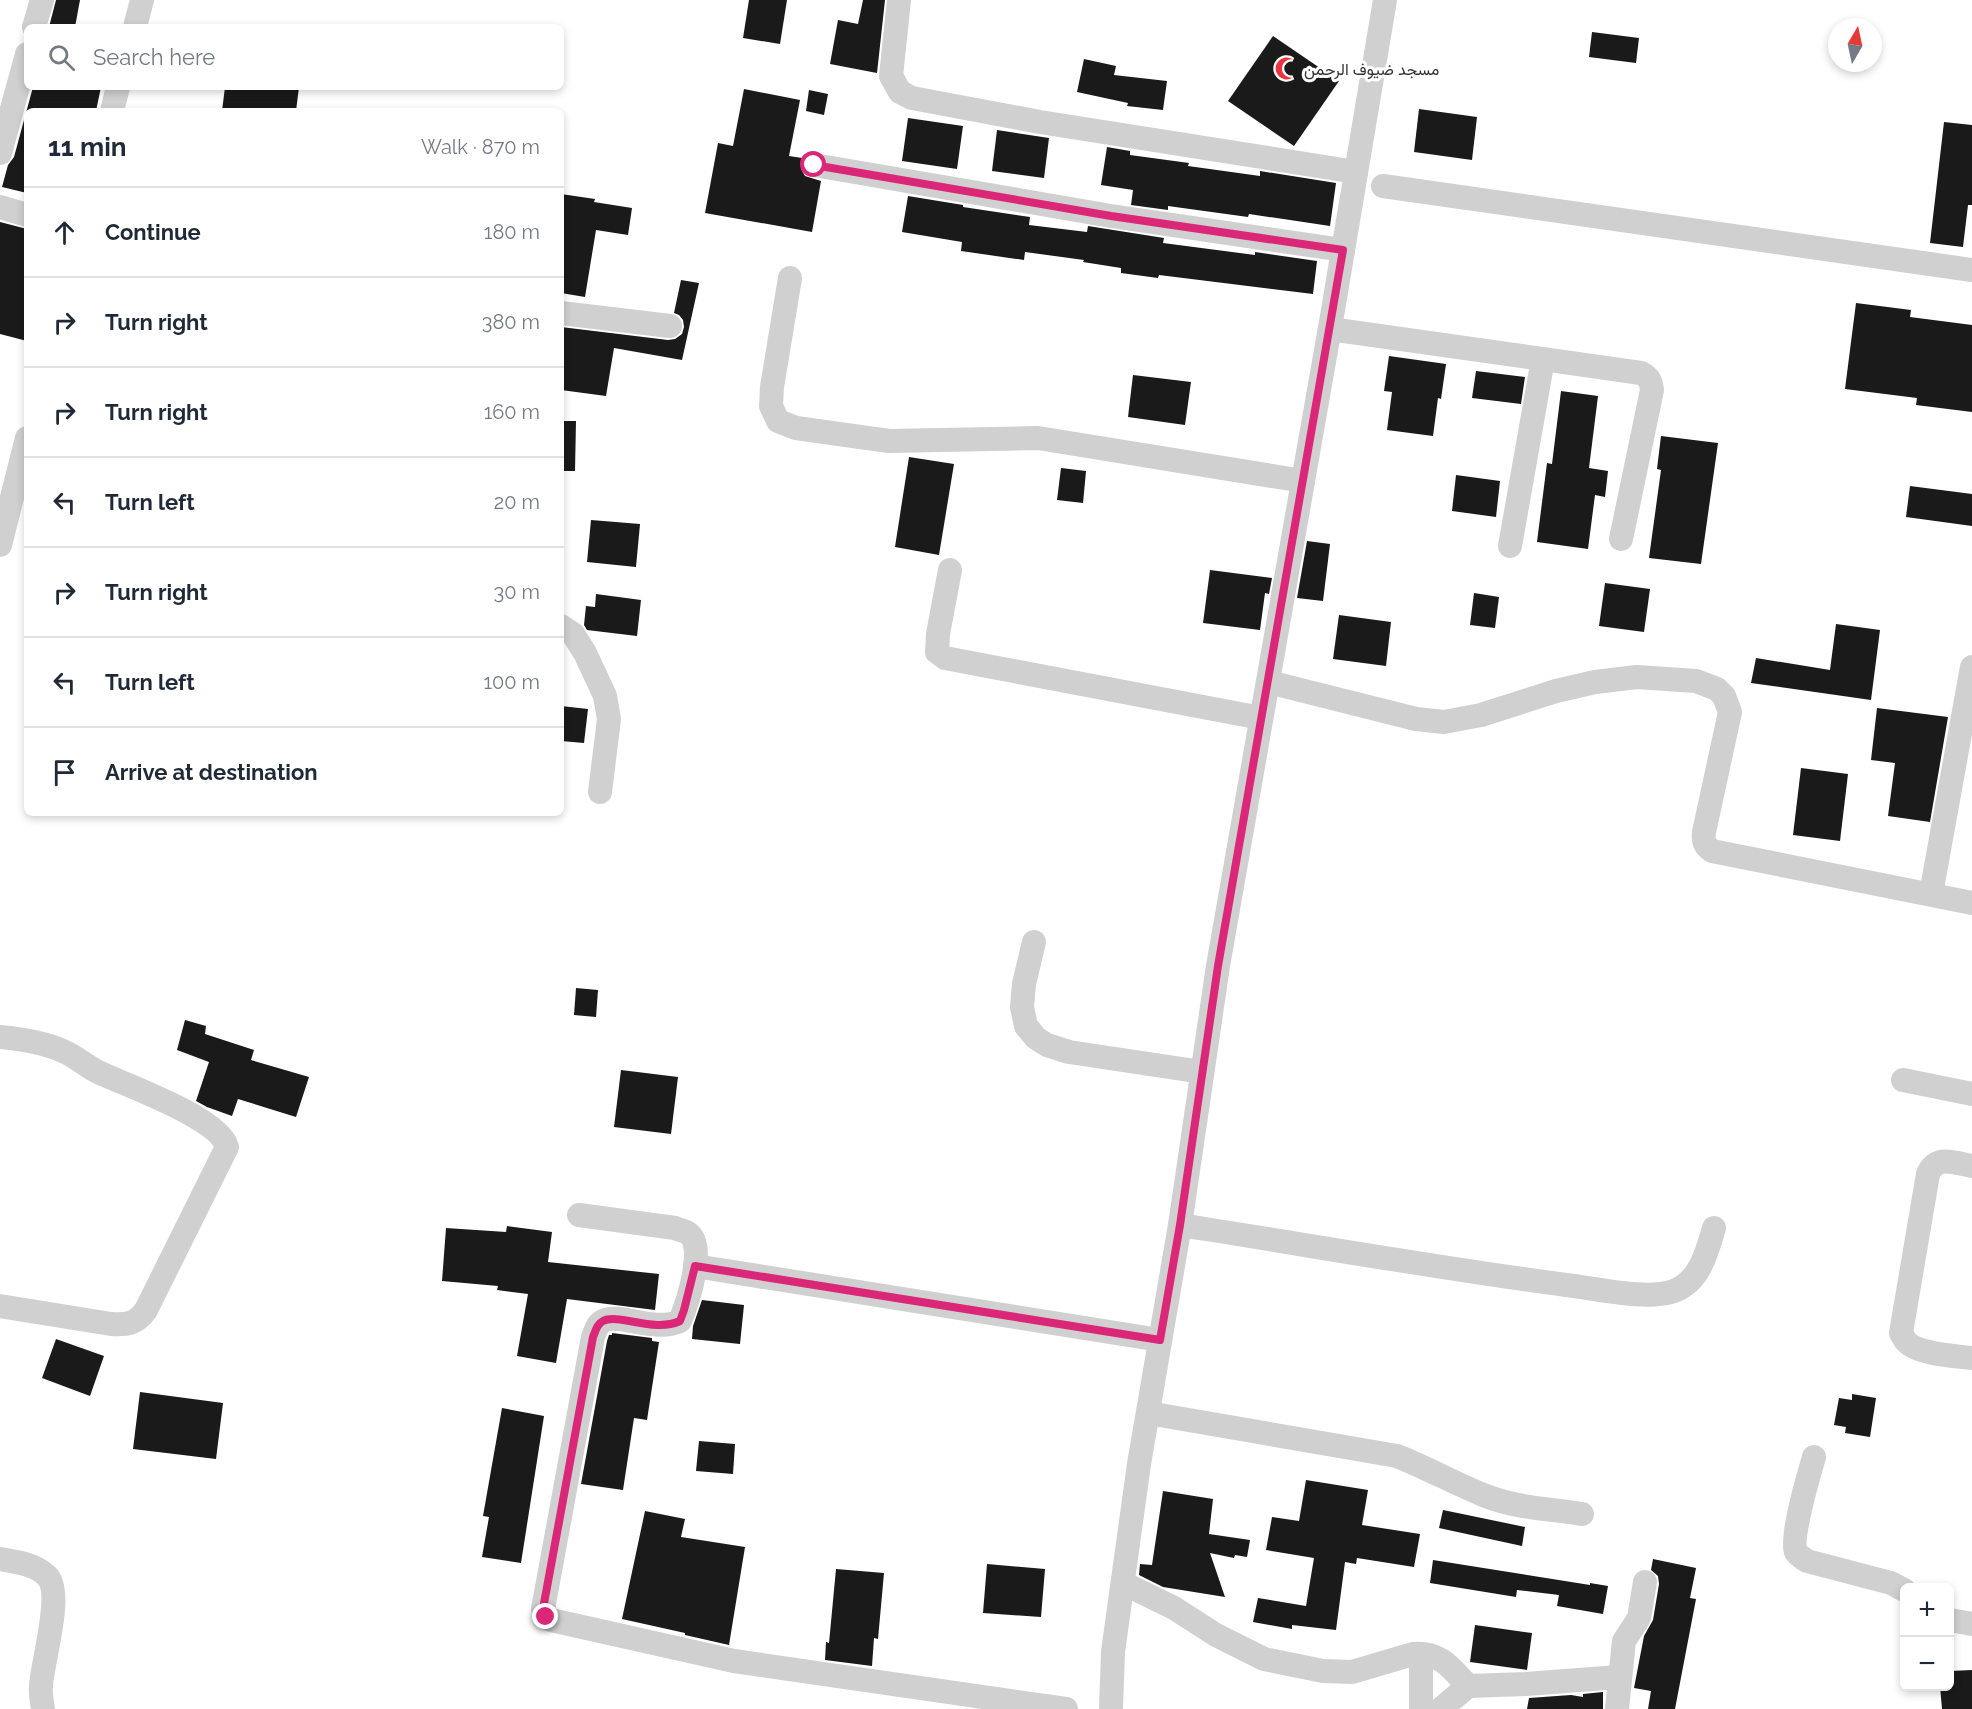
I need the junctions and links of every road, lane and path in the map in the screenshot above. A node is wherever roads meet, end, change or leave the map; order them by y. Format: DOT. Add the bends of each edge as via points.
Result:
graph roads {
  1 [pos="42,0"];
  2 [pos="142,0"];
  3 [pos="899,0"];
  4 [pos="1385,0"];
  5 [pos="35,24"];
  6 [pos="136,24"];
  7 [pos="24,65"];
  8 [pos="117,90"];
  9 [pos="113,108"];
  10 [pos="0,153"];
  11 [pos="814,165"];
  12 [pos="1356,172"];
  13 [pos="1383,186"];
  14 [pos="0,207"];
  15 [pos="24,214"];
  16 [pos="1343,250"];
  17 [pos="1972,270"];
  18 [pos="790,279"];
  19 [pos="564,313"];
  20 [pos="670,326"];
  21 [pos="1330,329"];
  22 [pos="1543,359"];
  23 [pos="24,461"];
  24 [pos="1303,481"];
  25 [pos="21,484"];
  26 [pos="1621,539"];
  27 [pos="0,545"];
  28 [pos="1510,546"];
  29 [pos="950,570"];
  30 [pos="564,628"];
  31 [pos="1972,667"];
  32 [pos="1268,682"];
  33 [pos="1261,718"];
  34 [pos="600,792"];
  35 [pos="1930,894"];
  36 [pos="1972,903"];
  37 [pos="1034,942"];
  38 [pos="0,1036"];
  39 [pos="1202,1072"];
  40 [pos="1903,1080"];
  41 [pos="1972,1094"];
  42 [pos="1972,1166"];
  43 [pos="579,1215"];
  44 [pos="1180,1225"];
  45 [pos="1714,1228"];
  46 [pos="695,1266"];
  47 [pos="0,1306"];
  48 [pos="1160,1340"];
  49 [pos="1972,1358"];
  50 [pos="1148,1413"];
  51 [pos="1814,1457"];
  52 [pos="1582,1514"];
  53 [pos="0,1559"];
  54 [pos="1645,1582"];
  55 [pos="1123,1583"];
  56 [pos="1900,1587"];
  57 [pos="1954,1621"];
  58 [pos="1972,1624"];
  59 [pos="1421,1654"];
  60 [pos="1619,1677"];
  61 [pos="1468,1686"];
  62 [pos="43,1709"];
  63 [pos="1066,1709"];
  64 [pos="1111,1709"];
  65 [pos="1421,1709"];
  66 [pos="1441,1709"];
  67 [pos="1617,1709"];
  1 -- 5 [label="street"];
  2 -- 6 [label="street"];
  3 -- 12 [label="street" via="891,76 900,92 912,98"];
  4 -- 12 [label="street"];
  7 -- 10 [label="street"];
  8 -- 9 [label="street"];
  11 -- 16 [label="street" via="1111,216"];
  12 -- 16 [label="street"];
  13 -- 17 [label="street"];
  14 -- 15 [label="street"];
  16 -- 21 [label="street"];
  18 -- 24 [label="street" via="772,387 771,406 778,421 796,428 889,441 1038,438"];
  19 -- 20 [label="street"];
  21 -- 22 [label="street"];
  21 -- 24 [label="street"];
  22 -- 26 [label="street" via="1641,373 1651,382"];
  22 -- 28 [label="street"];
  23 -- 25 [label="street"];
  24 -- 32 [label="street"];
  25 -- 27 [label="street"];
  29 -- 33 [label="street" via="938,634 937,652 945,658"];
  30 -- 34 [label="street" via="573,634 585,653 605,696 609,718"];
  31 -- 35 [label="street"];
  32 -- 33 [label="street"];
  32 -- 35 [label="street" via="1416,719 1444,722 1594,682 1637,677 1696,681 1725,696 1730,712 1704,832 1706,846 1712,851"];
  33 -- 39 [label="street"];
  35 -- 36 [label="street"];
  37 -- 39 [label="street" via="1022,1007 1026,1026 1036,1038 1069,1052"];
  38 -- 47 [label="street" via="65,1051 96,1072 177,1106 220,1134 227,1147 146,1310 135,1322 111,1324"];
  39 -- 44 [label="street"];
  40 -- 41 [label="street"];
  42 -- 49 [label="street" via="1936,1162 1928,1174 1901,1333 1912,1346 1922,1350"];
  43 -- 46 [label="street" via="675,1228 689,1234 696,1249"];
  44 -- 45 [label="street" via="1651,1296 1675,1291 1689,1281 1704,1261"];
  44 -- 48 [label="street"];
  46 -- 48 [label="street"];
  46 -- 63 [label="street" via="680,1321 656,1325 610,1319 597,1327 543,1609 546,1617 734,1661"];
  48 -- 50 [label="street"];
  50 -- 52 [label="street" via="1397,1456 1505,1502"];
  50 -- 55 [label="street"];
  51 -- 56 [label="street" via="1797,1527 1797,1554 1807,1561"];
  53 -- 62 [label="street" via="38,1569 52,1583 52,1616 40,1686"];
  54 -- 60 [label="street" via="1638,1618 1624,1641"];
  55 -- 59 [label="street" via="1264,1659 1323,1671 1352,1672"];
  55 -- 64 [label="street" via="1113,1652"];
  57 -- 58 [label="street"];
  59 -- 61 [label="street" via="1435,1656 1447,1664"];
  59 -- 65 [label="street"];
  60 -- 61 [label="street"];
  60 -- 67 [label="street"];
  61 -- 66 [label="street"];
}
